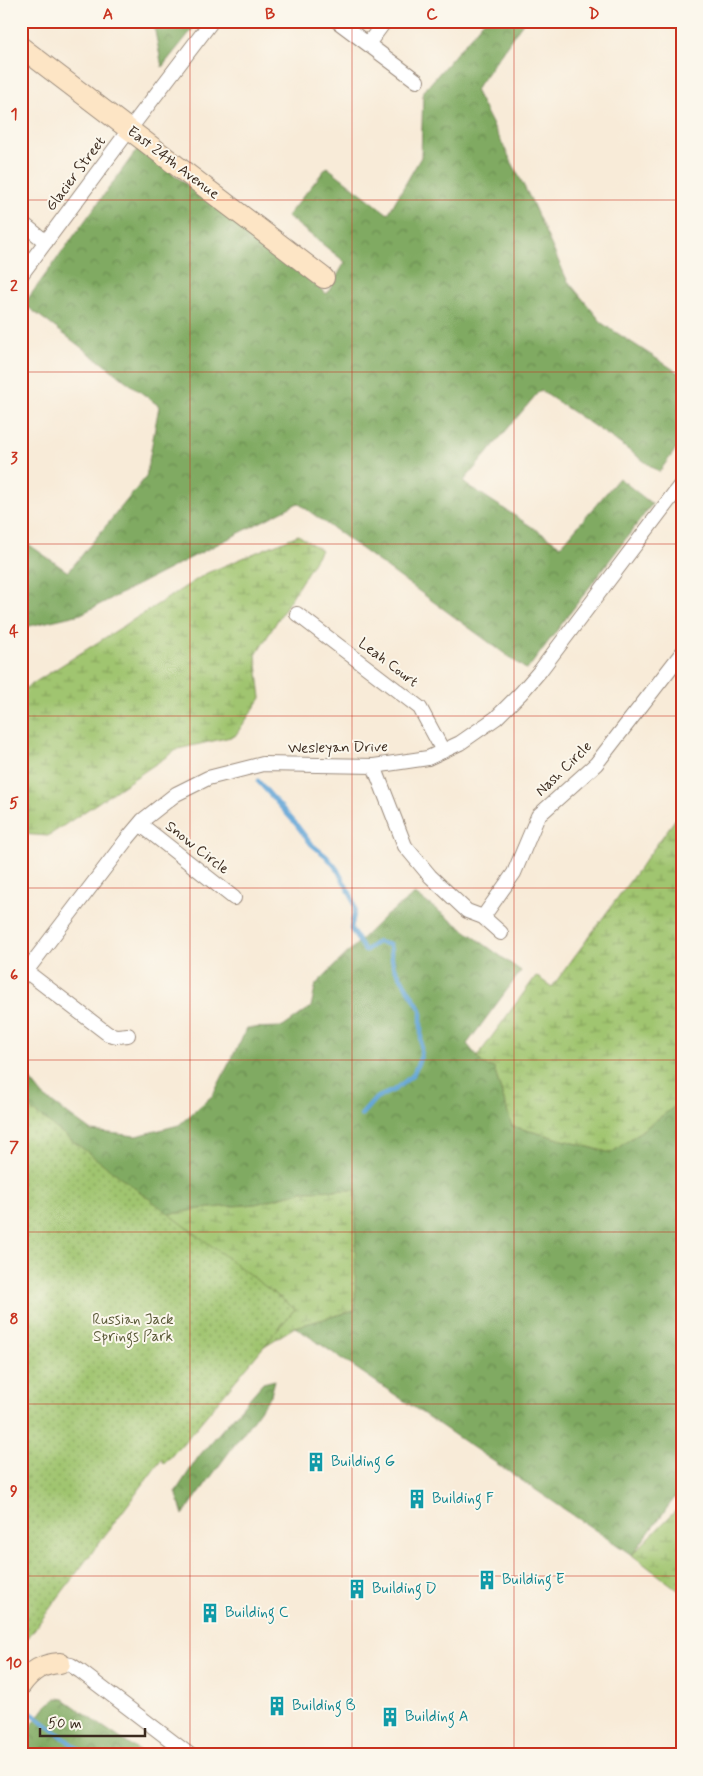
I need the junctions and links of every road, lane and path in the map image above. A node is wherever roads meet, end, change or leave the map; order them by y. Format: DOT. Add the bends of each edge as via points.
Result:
graph roads {
  1 [pos="212,21"];
  2 [pos="337,21"];
  3 [pos="385,21"];
  4 [pos="368,44"];
  5 [pos="21,48"];
  6 [pos="417,81"];
  7 [pos="129,130"];
  8 [pos="21,222"];
  9 [pos="46,242"];
  10 [pos="21,275"];
  11 [pos="324,278"];
  12 [pos="682,483"];
  13 [pos="297,614"];
  14 [pos="682,653"];
  15 [pos="443,751"];
  16 [pos="374,766"];
  17 [pos="140,824"];
  18 [pos="234,898"];
  19 [pos="483,917"];
  20 [pos="501,932"];
  21 [pos="24,975"];
  22 [pos="128,1035"];
  23 [pos="60,1663"];
  24 [pos="21,1685"];
  25 [pos="190,1755"];
  1 -- 7 [label="street, Glacier Street"];
  2 -- 4 [label="street"];
  3 -- 4 [label="street"];
  4 -- 6 [label="street"];
  5 -- 7 [label="street, East 24th Avenue"];
  7 -- 9 [label="street, Glacier Street"];
  7 -- 11 [label="street, East 24th Avenue"];
  8 -- 9 [label="street"];
  9 -- 10 [label="street, Glacier Street"];
  12 -- 15 [label="street, Wesleyan Drive" via="521,693 496,718"];
  13 -- 15 [label="street, Leah Court" via="420,708"];
  14 -- 19 [label="street, Nash Circle" via="596,764 538,816 514,873"];
  15 -- 16 [label="street, Wesleyan Drive" via="428,758"];
  16 -- 17 [label="street, Wesleyan Drive" via="262,764 208,778 176,794"];
  16 -- 19 [label="street" via="405,846 430,876 467,911"];
  17 -- 18 [label="street, Snow Circle"];
  17 -- 21 [label="street, Wesleyan Drive"];
  19 -- 20 [label="street"];
  21 -- 22 [label="street" via="108,1034"];
  23 -- 24 [label="street" via="46,1664"];
  23 -- 25 [label="street" via="71,1665 86,1675"];
}
